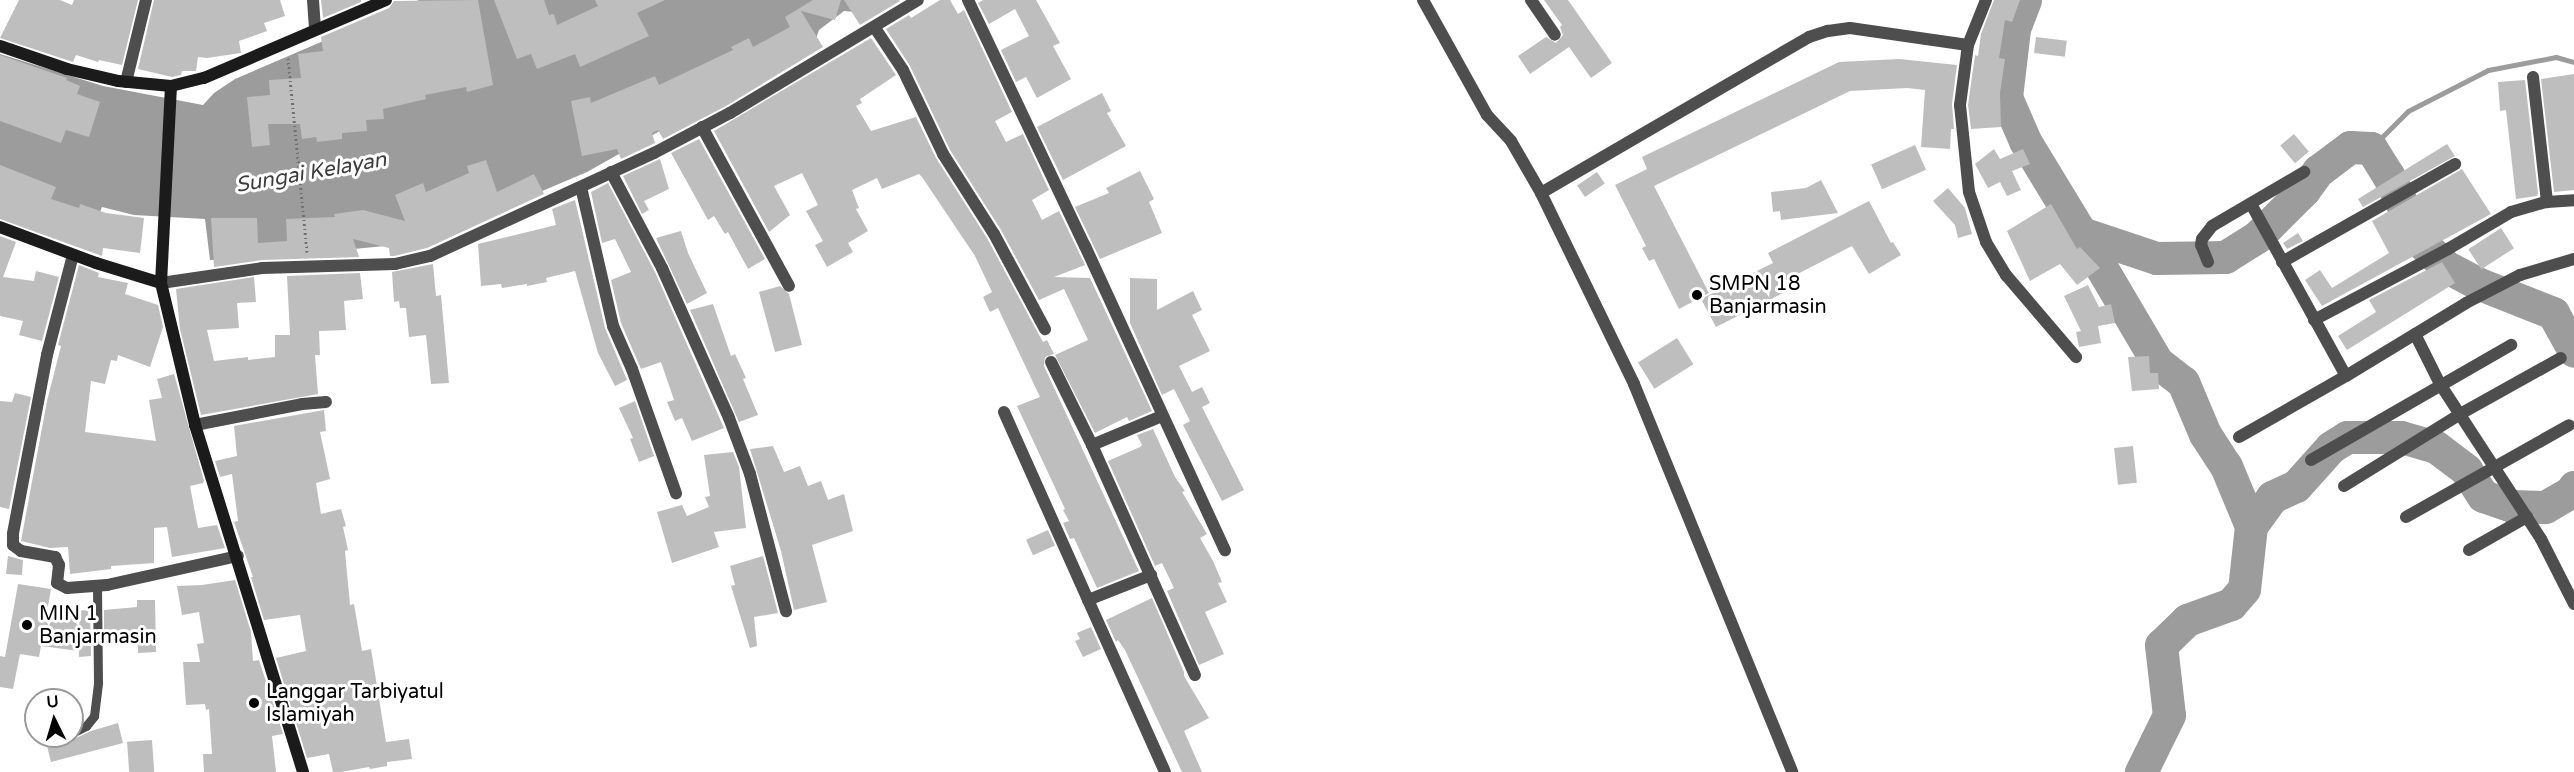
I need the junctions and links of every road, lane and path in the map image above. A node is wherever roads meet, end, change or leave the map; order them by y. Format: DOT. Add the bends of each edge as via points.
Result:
graph roads {
  1 [pos="146,0"];
  2 [pos="313,0"];
  3 [pos="386,0"];
  4 [pos="918,0"];
  5 [pos="968,0"];
  6 [pos="1423,0"];
  7 [pos="1531,0"];
  8 [pos="1986,0"];
  9 [pos="315,28"];
  10 [pos="876,28"];
  11 [pos="1555,35"];
  12 [pos="1968,45"];
  13 [pos="0,46"];
  14 [pos="287,46"];
  15 [pos="2533,77"];
  16 [pos="126,82"];
  17 [pos="171,86"];
  18 [pos="702,127"];
  19 [pos="2455,164"];
  20 [pos="611,172"];
  21 [pos="2304,172"];
  22 [pos="581,187"];
  23 [pos="1541,193"];
  24 [pos="2574,200"];
  25 [pos="2547,202"];
  26 [pos="2251,204"];
  27 [pos="0,228"];
  28 [pos="73,255"];
  29 [pos="2574,259"];
  30 [pos="308,260"];
  31 [pos="2208,262"];
  32 [pos="2282,262"];
  33 [pos="161,283"];
  34 [pos="789,286"];
  35 [pos="2314,320"];
  36 [pos="1045,329"];
  37 [pos="2415,334"];
  38 [pos="2511,345"];
  39 [pos="2076,357"];
  40 [pos="2561,358"];
  41 [pos="1051,362"];
  42 [pos="2346,376"];
  43 [pos="2440,384"];
  44 [pos="326,402"];
  45 [pos="1004,412"];
  46 [pos="2462,413"];
  47 [pos="1162,416"];
  48 [pos="195,424"];
  49 [pos="2570,425"];
  50 [pos="2239,437"];
  51 [pos="1092,445"];
  52 [pos="2311,460"];
  53 [pos="2495,468"];
  54 [pos="2344,486"];
  55 [pos="676,493"];
  56 [pos="2406,517"];
  57 [pos="2527,517"];
  58 [pos="1225,550"];
  59 [pos="2469,550"];
  60 [pos="238,556"];
  61 [pos="1151,575"];
  62 [pos="98,586"];
  63 [pos="1088,600"];
  64 [pos="2574,604"];
  65 [pos="786,611"];
  66 [pos="1195,675"];
  67 [pos="84,727"];
  68 [pos="303,772"];
  69 [pos="1165,772"];
  70 [pos="1792,772"];
  1 -- 16 [label="street"];
  2 -- 9 [label="street"];
  3 -- 9 [label="street"];
  4 -- 10 [label="street"];
  5 -- 47 [label="street"];
  6 -- 23 [label="street" via="1487,115 1511,141"];
  7 -- 11 [label="street"];
  8 -- 12 [label="street"];
  9 -- 14 [label="street"];
  10 -- 18 [label="street"];
  10 -- 36 [label="street" via="903,70 943,154 994,234"];
  12 -- 23 [label="street" via="1850,28 1828,31 1809,38"];
  12 -- 39 [label="street" via="1960,105 1961,135 1978,223 2006,275"];
  13 -- 16 [label="street" via="67,69"];
  14 -- 17 [label="street" via="204,78"];
  14 -- 30 [label="path"];
  15 -- 25 [label="street"];
  16 -- 17 [label="street"];
  17 -- 33 [label="street"];
  18 -- 20 [label="street"];
  18 -- 34 [label="street"];
  19 -- 32 [label="street"];
  20 -- 22 [label="street"];
  20 -- 65 [label="street" via="663,268 729,418 750,474"];
  21 -- 26 [label="street"];
  22 -- 30 [label="street" via="453,247 414,261"];
  22 -- 55 [label="street" via="613,326"];
  23 -- 70 [label="street" via="1634,384"];
  24 -- 25 [label="street"];
  25 -- 35 [label="street" via="2511,212"];
  26 -- 31 [label="street" via="2212,226 2202,239"];
  26 -- 32 [label="street"];
  27 -- 28 [label="street"];
  28 -- 33 [label="street"];
  28 -- 62 [label="street" via="47,355 13,541 16,549 57,559 60,587"];
  29 -- 37 [label="street" via="2520,275"];
  30 -- 33 [label="street"];
  32 -- 35 [label="street"];
  33 -- 48 [label="street"];
  35 -- 42 [label="street"];
  37 -- 42 [label="street"];
  37 -- 43 [label="street"];
  38 -- 43 [label="street"];
  40 -- 46 [label="street"];
  41 -- 51 [label="street"];
  42 -- 50 [label="street"];
  43 -- 46 [label="street"];
  43 -- 52 [label="street"];
  44 -- 48 [label="street"];
  45 -- 63 [label="street"];
  46 -- 53 [label="street"];
  46 -- 54 [label="street"];
  47 -- 51 [label="street"];
  47 -- 58 [label="street"];
  48 -- 60 [label="street"];
  49 -- 53 [label="street"];
  51 -- 61 [label="street"];
  53 -- 56 [label="street"];
  53 -- 57 [label="street"];
  57 -- 59 [label="street"];
  57 -- 64 [label="street"];
  60 -- 62 [label="street"];
  60 -- 68 [label="street"];
  61 -- 63 [label="street"];
  61 -- 66 [label="street"];
  62 -- 67 [label="lane" via="98,682 94,716"];
  63 -- 69 [label="street"];
}
